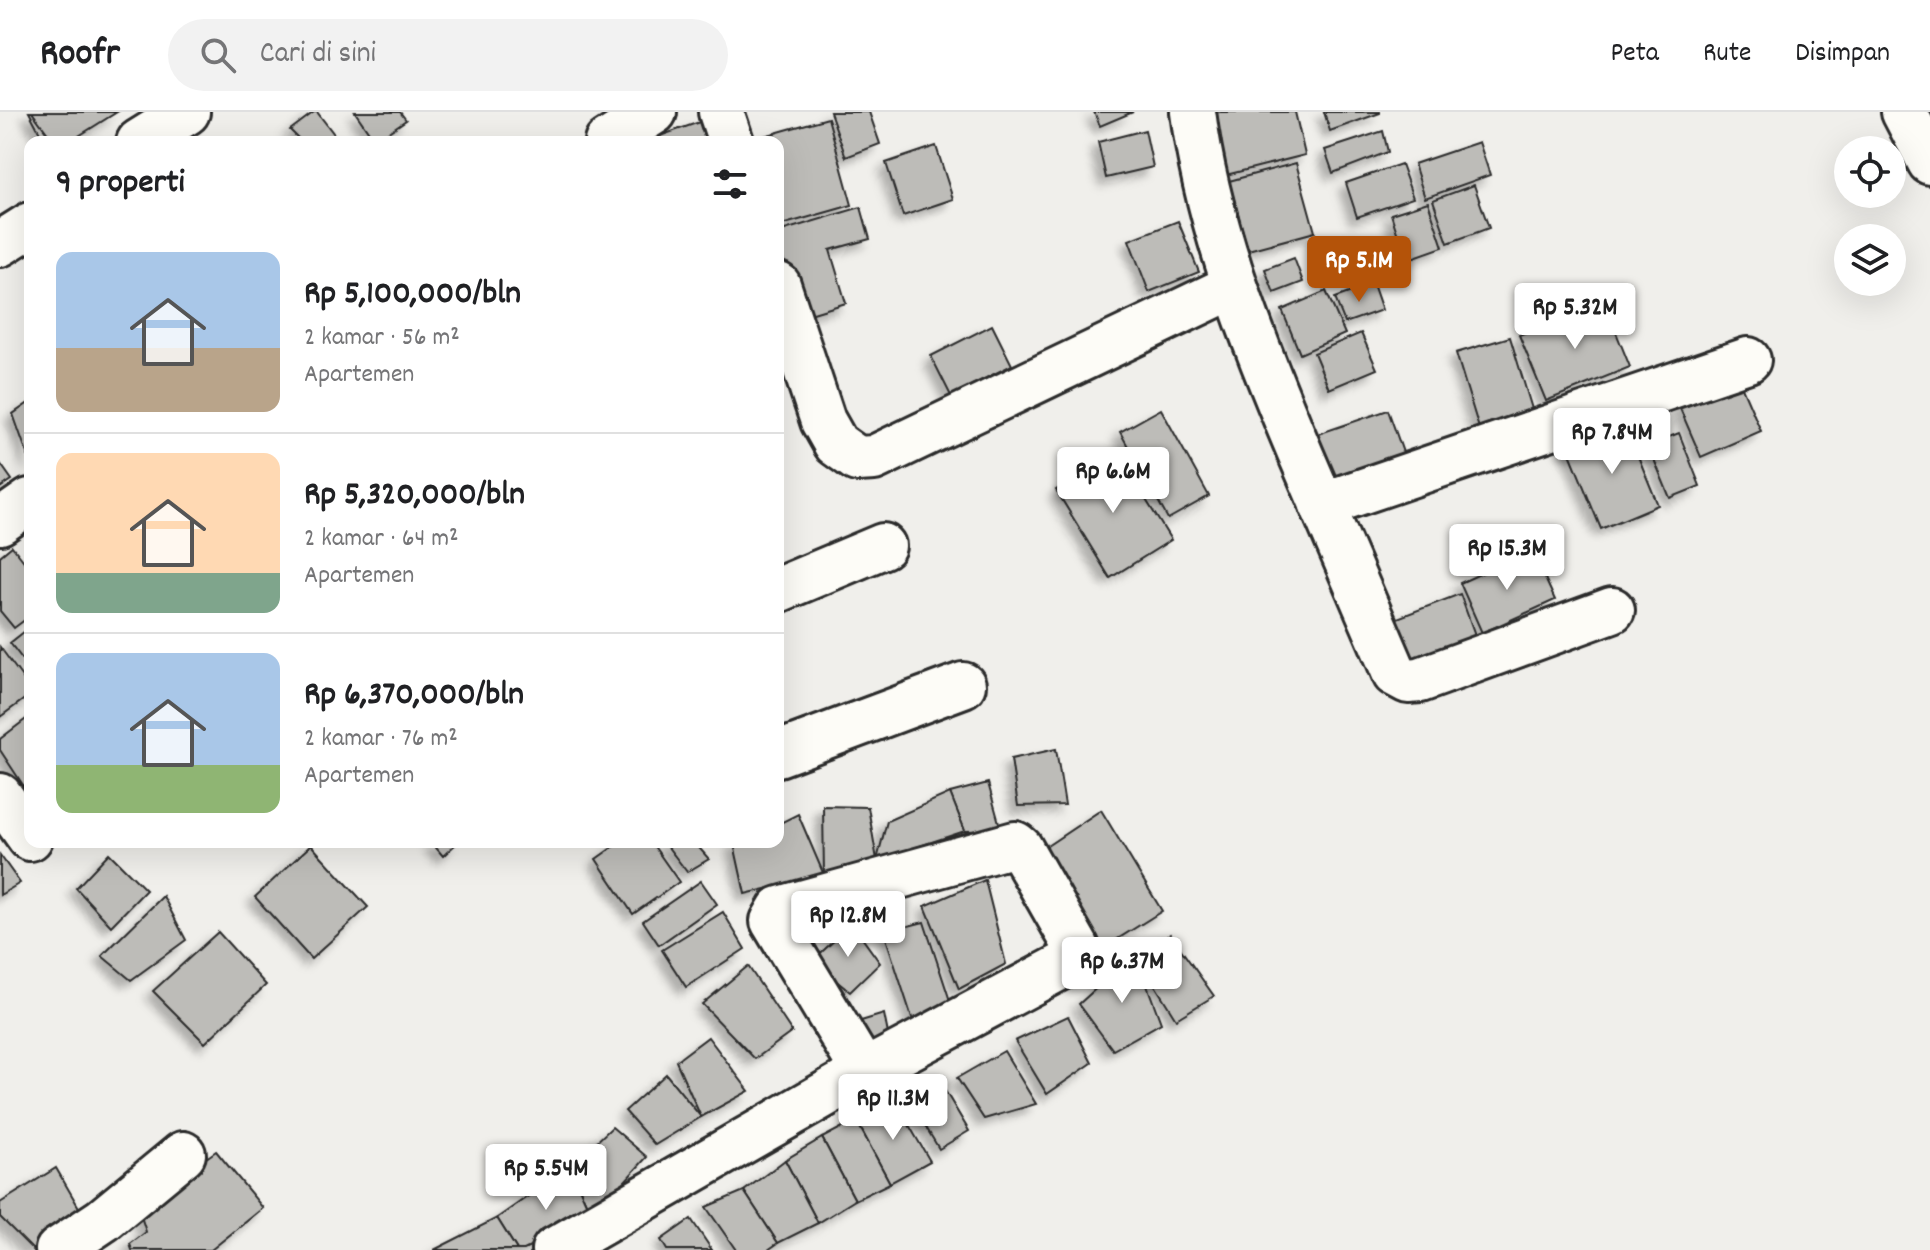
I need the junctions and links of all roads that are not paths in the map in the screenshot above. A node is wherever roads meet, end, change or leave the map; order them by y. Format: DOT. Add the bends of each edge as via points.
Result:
graph roads {
  1 [pos="187,112"];
  2 [pos="654,112"];
  3 [pos="721,112"];
  4 [pos="1193,112"];
  5 [pos="1904,112"];
  6 [pos="149,136"];
  7 [pos="616,136"];
  8 [pos="729,136"];
  9 [pos="1930,162"];
  10 [pos="24,229"];
  11 [pos="0,244"];
  12 [pos="1234,286"];
  13 [pos="784,303"];
  14 [pos="1748,360"];
  15 [pos="1322,505"];
  16 [pos="883,546"];
  17 [pos="784,587"];
  18 [pos="1612,610"];
  19 [pos="963,685"];
  20 [pos="784,752"];
  21 [pos="0,796"];
  22 [pos="24,830"];
  23 [pos="864,1072"];
  24 [pos="183,1154"];
  25 [pos="58,1250"];
  26 [pos="554,1250"];
  1 -- 6 [label="street"];
  2 -- 7 [label="street"];
  3 -- 8 [label="street"];
  4 -- 12 [label="street"];
  5 -- 9 [label="street"];
  10 -- 11 [label="street"];
  12 -- 13 [label="street" via="874,458 857,459 836,444 823,421"];
  12 -- 15 [label="street"];
  14 -- 15 [label="street"];
  15 -- 18 [label="street" via="1395,674 1408,681"];
  16 -- 17 [label="street"];
  19 -- 20 [label="street"];
  21 -- 22 [label="street"];
  23 -- 23 [label="street" via="774,917 780,909 1015,844 1077,948 1074,960"];
  23 -- 26 [label="street"];
  24 -- 25 [label="street"];
}
